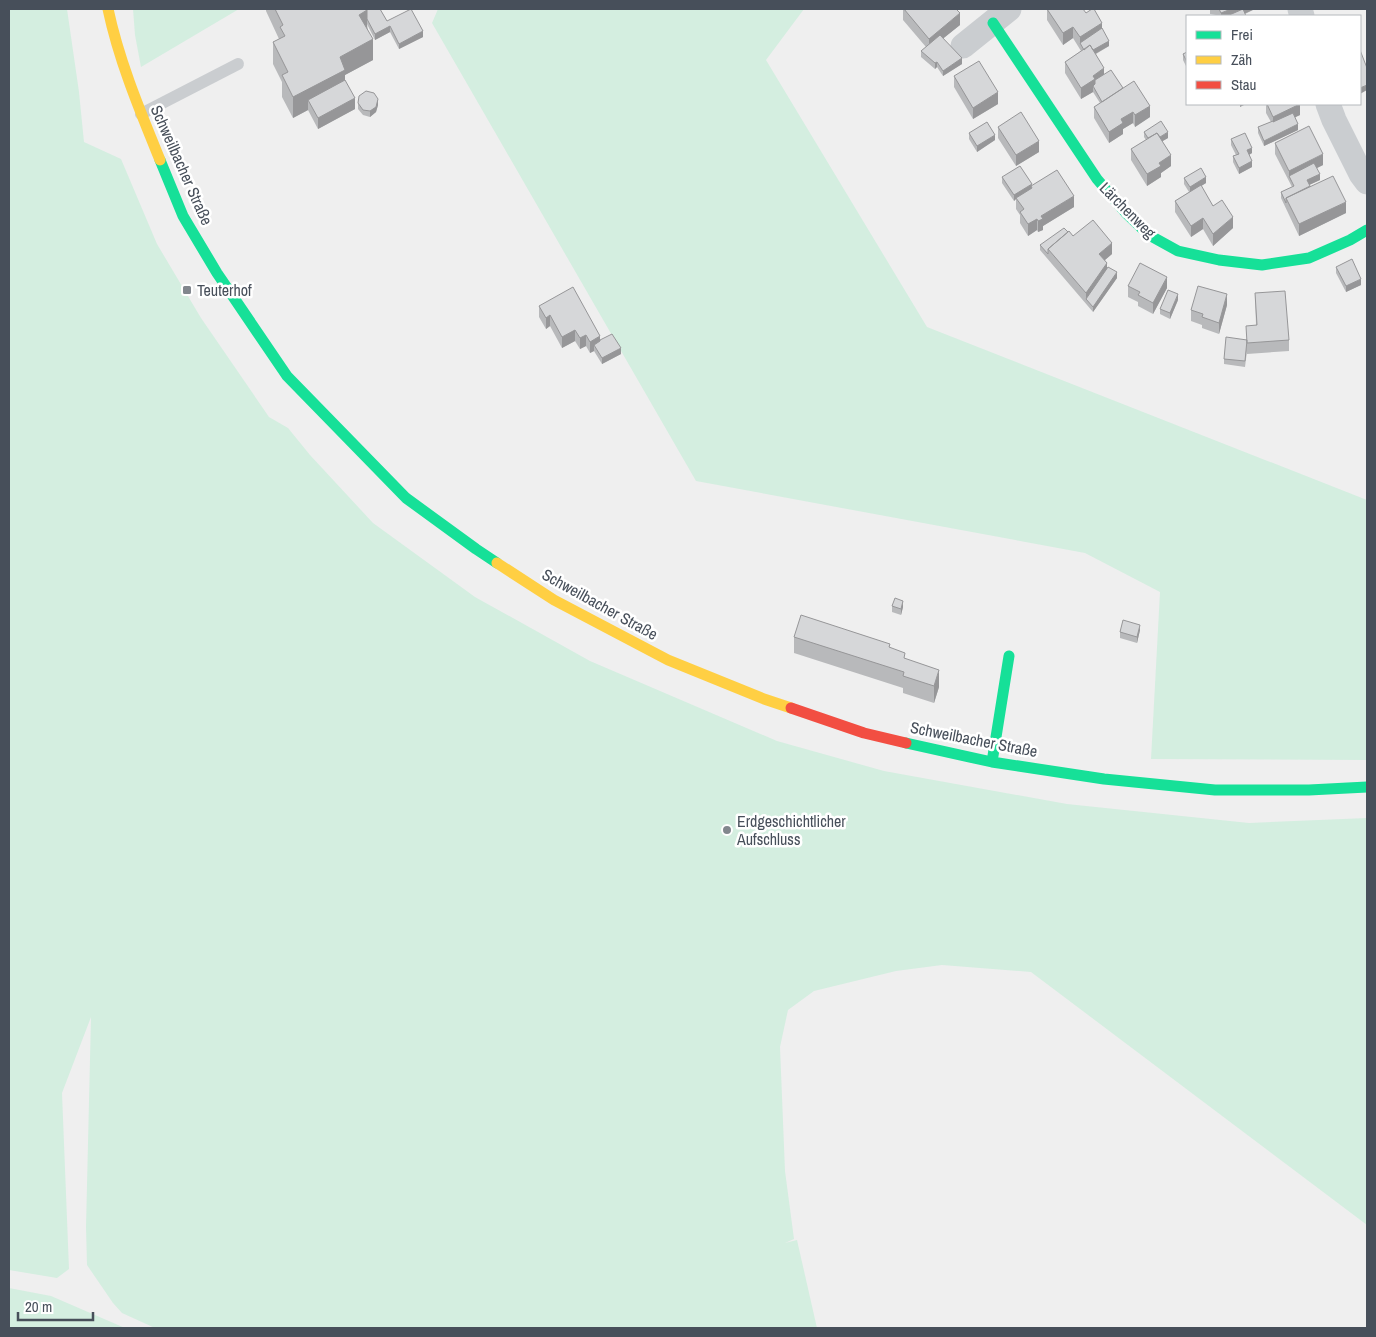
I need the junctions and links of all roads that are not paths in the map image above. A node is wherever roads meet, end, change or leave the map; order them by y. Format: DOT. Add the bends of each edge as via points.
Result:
graph roads {
  1 [pos="108,9"];
  2 [pos="1001,16"];
  3 [pos="963,46"];
  4 [pos="238,64"];
  5 [pos="1328,105"];
  6 [pos="141,114"];
  7 [pos="1367,182"];
  8 [pos="1367,230"];
  9 [pos="1009,656"];
  10 [pos="992,762"];
  11 [pos="1367,787"];
  1 -- 6 [label="main road, Schweilbacher Straße" via="114,37"];
  2 -- 3 [label="street, Lärchenweg"];
  2 -- 8 [label="main road, Lärchenweg" via="1097,179 1149,235 1178,251 1262,265 1309,258"];
  4 -- 6 [label="lane"];
  5 -- 7 [label="street"];
  6 -- 10 [label="main road, Schweilbacher Straße" via="183,216 287,376 406,498 554,600 668,660 764,699 864,733"];
  9 -- 10 [label="main road"];
  10 -- 11 [label="main road, Schweilbacher Straße" via="1104,779 1215,790"];
}
